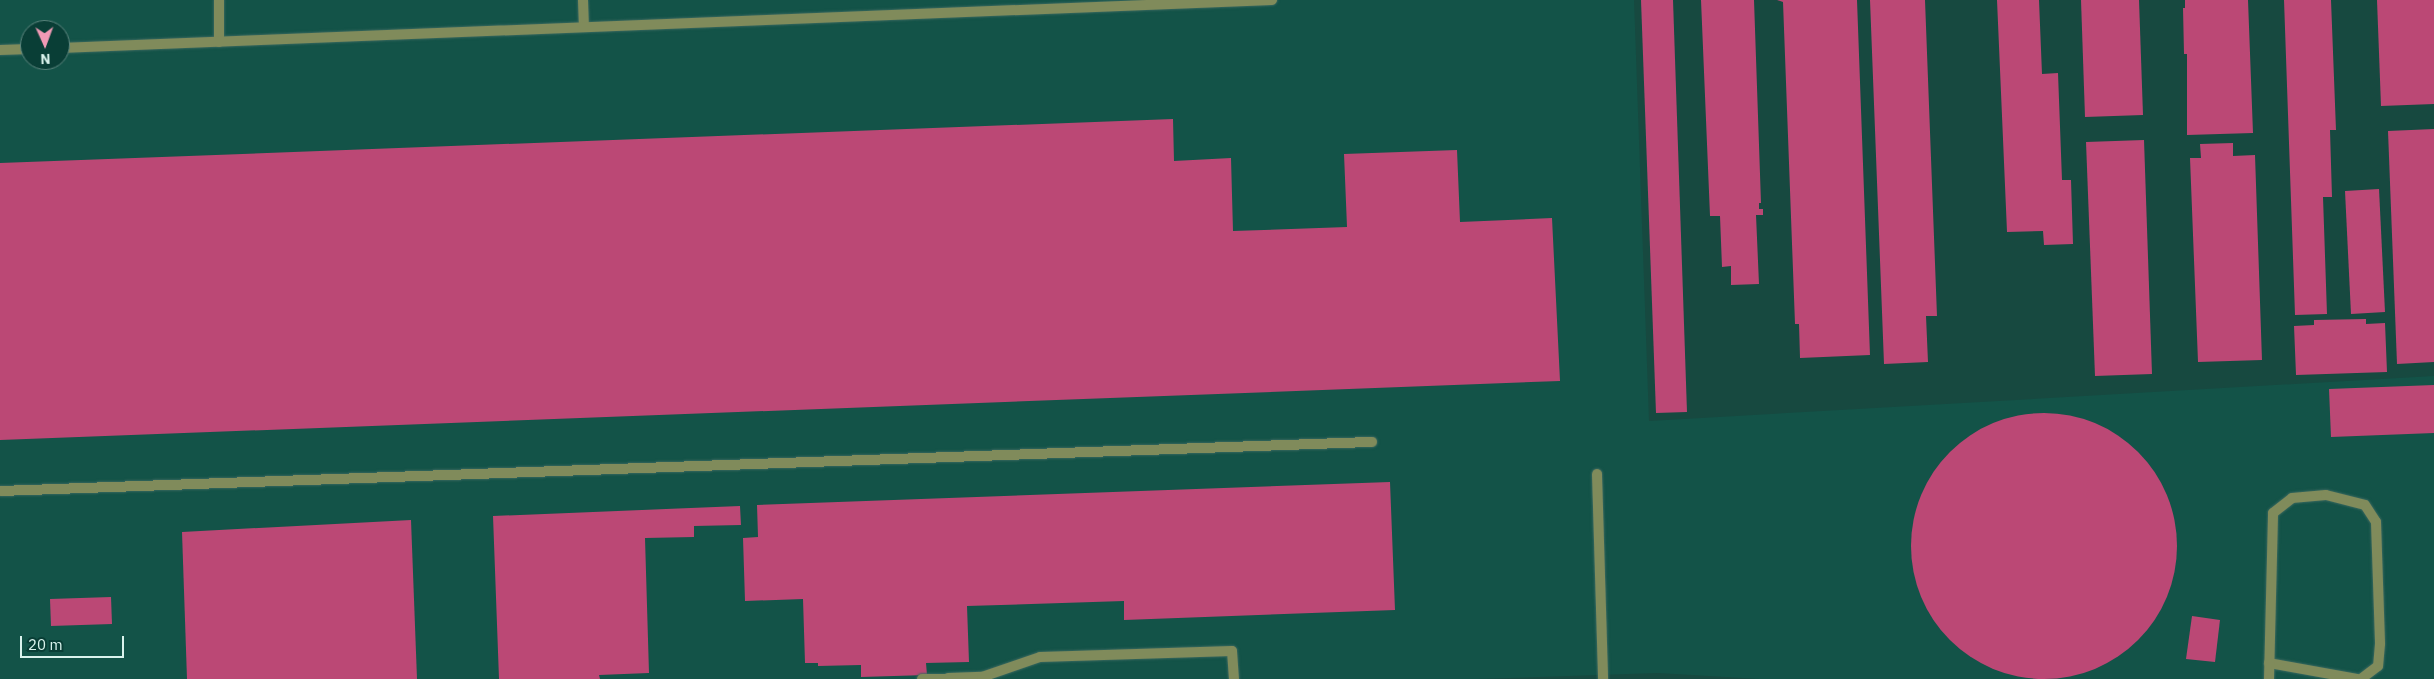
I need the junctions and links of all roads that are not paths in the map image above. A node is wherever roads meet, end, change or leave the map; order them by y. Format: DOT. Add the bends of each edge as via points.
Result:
graph roads {
  1 [pos="219,0"];
  2 [pos="583,0"];
  3 [pos="1272,0"];
  4 [pos="584,27"];
  5 [pos="219,42"];
  6 [pos="70,48"];
  7 [pos="20,49"];
  8 [pos="0,50"];
  9 [pos="1372,442"];
  10 [pos="1597,474"];
  11 [pos="0,491"];
  12 [pos="2269,663"];
  13 [pos="948,678"];
  14 [pos="922,679"];
  15 [pos="1234,679"];
  16 [pos="1603,679"];
  17 [pos="2268,679"];
  18 [pos="2359,679"];
  1 -- 5 [label="lane"];
  2 -- 4 [label="lane"];
  3 -- 4 [label="lane"];
  4 -- 5 [label="lane"];
  5 -- 6 [label="lane"];
  7 -- 8 [label="lane"];
  9 -- 11 [label="lane"];
  10 -- 16 [label="lane"];
  12 -- 17 [label="lane"];
  12 -- 18 [label="lane"];
  12 -- 18 [label="lane" via="2273,512 2292,498 2326,495 2366,505 2376,522 2378,666"];
  13 -- 14 [label="lane"];
  13 -- 15 [label="lane" via="982,677 1040,657 1232,651"];
}
